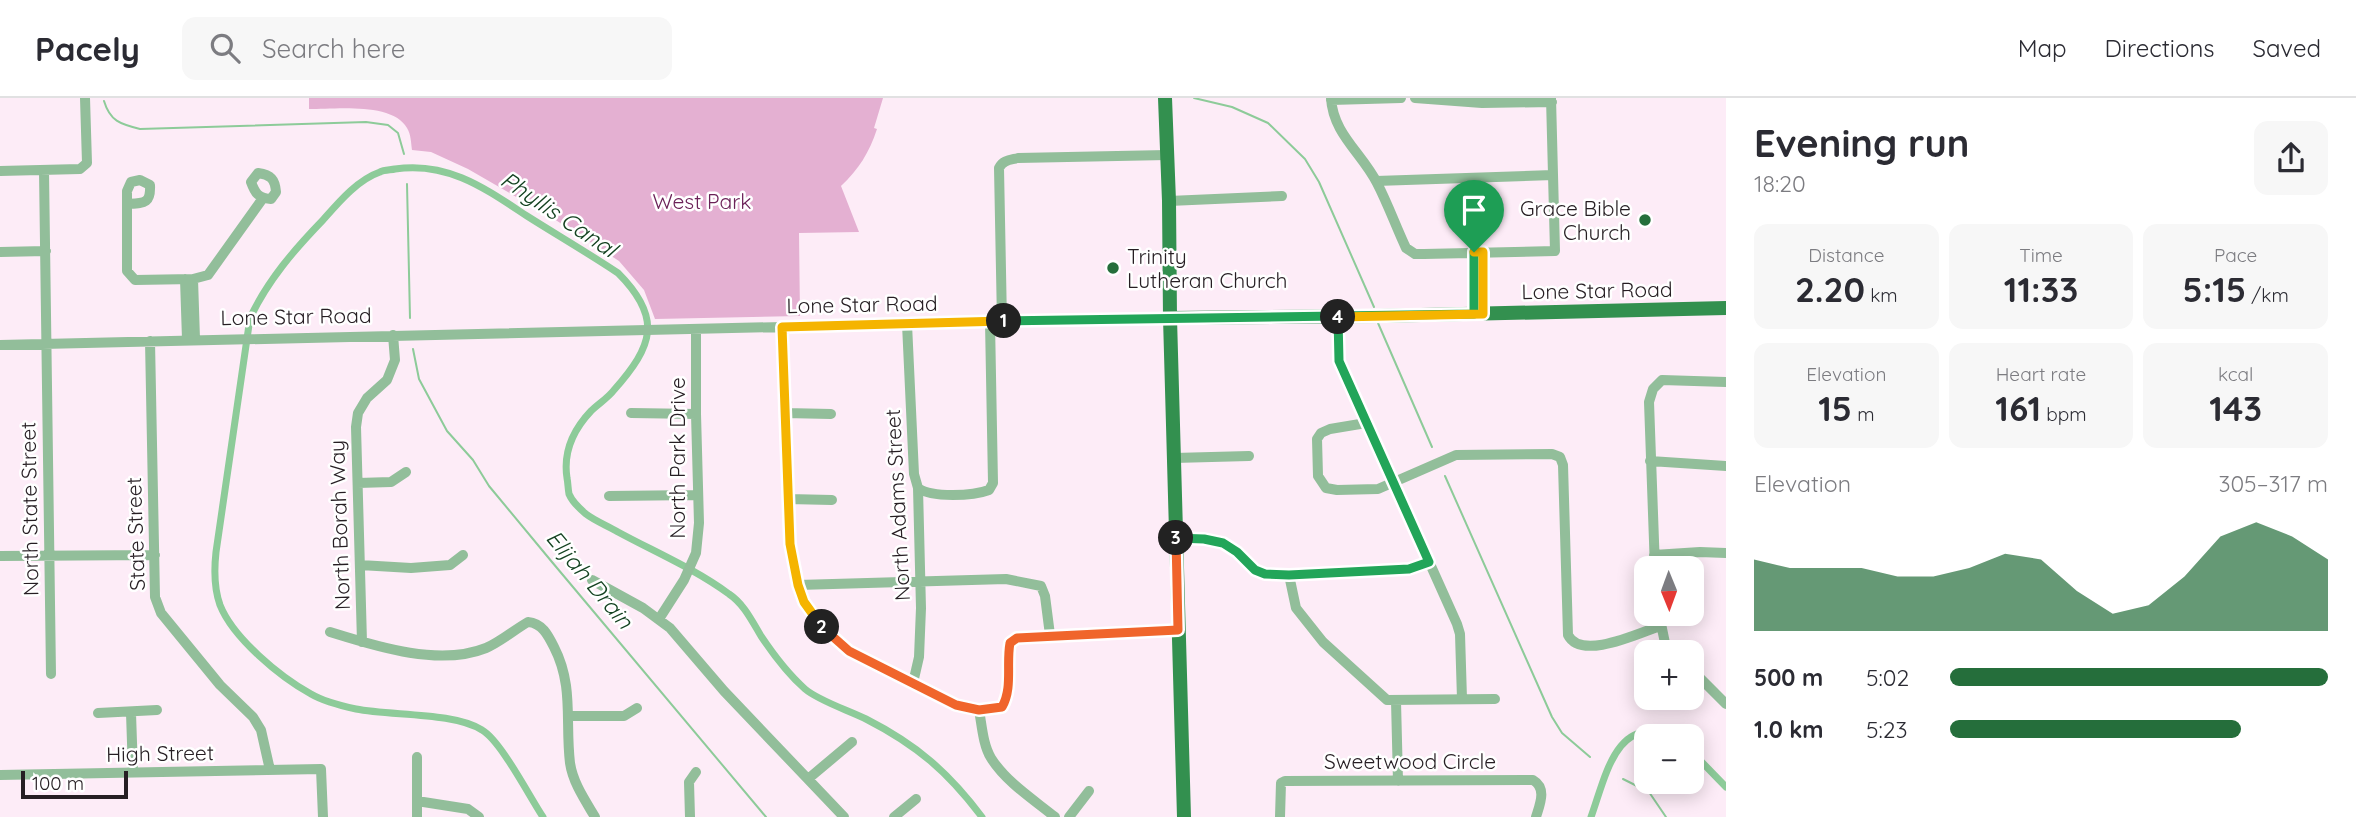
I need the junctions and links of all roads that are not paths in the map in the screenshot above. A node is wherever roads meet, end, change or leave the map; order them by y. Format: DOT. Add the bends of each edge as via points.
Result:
graph roads {
  1 [pos="85,98"];
  2 [pos="1165,98"];
  3 [pos="1401,98"];
  4 [pos="1415,98"];
  5 [pos="1331,99"];
  6 [pos="1551,100"];
  7 [pos="1167,155"];
  8 [pos="0,170"];
  9 [pos="44,170"];
  10 [pos="1553,174"];
  11 [pos="1376,181"];
  12 [pos="1282,196"];
  13 [pos="263,198"];
  14 [pos="1169,201"];
  15 [pos="128,204"];
  16 [pos="46,251"];
  17 [pos="0,252"];
  18 [pos="1478,252"];
  19 [pos="189,279"];
  20 [pos="1726,308"];
  21 [pos="1478,314"];
  22 [pos="1337,317"];
  23 [pos="1170,318"];
  24 [pos="1002,321"];
  25 [pos="990,322"];
  26 [pos="907,324"];
  27 [pos="782,327"];
  28 [pos="696,328"];
  29 [pos="393,335"];
  30 [pos="191,339"];
  31 [pos="150,341"];
  32 [pos="47,344"];
  33 [pos="0,345"];
  34 [pos="1726,382"];
  35 [pos="631,413"];
  36 [pos="785,413"];
  37 [pos="696,414"];
  38 [pos="831,414"];
  39 [pos="1366,423"];
  40 [pos="1249,456"];
  41 [pos="1174,457"];
  42 [pos="1650,461"];
  43 [pos="1726,466"];
  44 [pos="406,472"];
  45 [pos="358,483"];
  46 [pos="1393,483"];
  47 [pos="918,488"];
  48 [pos="698,495"];
  49 [pos="609,496"];
  50 [pos="788,499"];
  51 [pos="832,500"];
  52 [pos="1176,538"];
  53 [pos="1726,553"];
  54 [pos="155,555"];
  55 [pos="463,555"];
  56 [pos="1654,555"];
  57 [pos="0,556"];
  58 [pos="49,556"];
  59 [pos="1429,562"];
  60 [pos="360,565"];
  61 [pos="1289,575"];
  62 [pos="592,580"];
  63 [pos="920,581"];
  64 [pos="798,585"];
  65 [pos="659,619"];
  66 [pos="1646,626"];
  67 [pos="1178,630"];
  68 [pos="330,632"];
  69 [pos="1050,635"];
  70 [pos="362,642"];
  71 [pos="51,674"];
  72 [pos="1704,682"];
  73 [pos="913,683"];
  74 [pos="1462,699"];
  75 [pos="1495,699"];
  76 [pos="1396,701"];
  77 [pos="1726,704"];
  78 [pos="637,708"];
  79 [pos="157,710"];
  80 [pos="979,710"];
  81 [pos="98,712"];
  82 [pos="131,713"];
  83 [pos="568,716"];
  84 [pos="852,742"];
  85 [pos="417,757"];
  86 [pos="270,770"];
  87 [pos="133,772"];
  88 [pos="696,772"];
  89 [pos="0,775"];
  90 [pos="808,779"];
  91 [pos="1398,781"];
  92 [pos="1089,791"];
  93 [pos="916,799"];
  94 [pos="417,801"];
  95 [pos="323,817"];
  96 [pos="417,817"];
  97 [pos="479,817"];
  98 [pos="595,817"];
  99 [pos="690,817"];
  100 [pos="844,817"];
  101 [pos="894,817"];
  102 [pos="1055,817"];
  103 [pos="1069,817"];
  104 [pos="1184,817"];
  105 [pos="1280,817"];
  106 [pos="1536,817"];
  1 -- 9 [label="street" via="84,167"];
  2 -- 7 [label="main road"];
  3 -- 5 [label="street"];
  4 -- 6 [label="street" via="1482,103"];
  5 -- 11 [label="street" via="1338,127"];
  6 -- 10 [label="street"];
  7 -- 14 [label="main road"];
  7 -- 24 [label="street" via="1018,158 1002,164"];
  8 -- 9 [label="street"];
  9 -- 16 [label="street, North State Street"];
  10 -- 11 [label="street"];
  10 -- 18 [label="street" via="1555,251"];
  11 -- 18 [label="street" via="1406,248 1415,254"];
  12 -- 14 [label="street"];
  13 -- 19 [label="street" via="208,275"];
  14 -- 23 [label="main road"];
  15 -- 19 [label="street" via="127,271 135,279"];
  16 -- 17 [label="street"];
  16 -- 32 [label="street, North State Street"];
  18 -- 21 [label="street"];
  19 -- 30 [label="street"];
  20 -- 21 [label="main road, Lone Star Road"];
  21 -- 22 [label="main road, Lone Star Road"];
  22 -- 23 [label="main road, Lone Star Road"];
  22 -- 39 [label="street" via="1339,361"];
  23 -- 24 [label="street, Lone Star Road"];
  23 -- 41 [label="main road"];
  24 -- 25 [label="street, Lone Star Road"];
  25 -- 26 [label="street, Lone Star Road"];
  25 -- 47 [label="street" via="993,483 978,494 935,494"];
  26 -- 27 [label="street, Lone Star Road"];
  26 -- 47 [label="street, North Adams Street"];
  27 -- 28 [label="street, Lone Star Road"];
  27 -- 36 [label="street"];
  28 -- 29 [label="street, Lone Star Road"];
  28 -- 37 [label="street, North Park Drive"];
  29 -- 30 [label="street, Lone Star Road"];
  29 -- 45 [label="street, North Borah Way" via="395,359 387,380 358,413"];
  30 -- 31 [label="street, Lone Star Road"];
  31 -- 32 [label="street, Lone Star Road"];
  31 -- 54 [label="street, State Street"];
  32 -- 33 [label="street, Lone Star Road"];
  32 -- 58 [label="street, North State Street"];
  34 -- 42 [label="street" via="1662,380 1653,389"];
  35 -- 37 [label="street"];
  36 -- 38 [label="street"];
  36 -- 50 [label="street"];
  37 -- 48 [label="street, North Park Drive"];
  39 -- 46 [label="street"];
  39 -- 46 [label="street" via="1321,433 1317,439 1321,483 1337,490 1378,489"];
  40 -- 41 [label="street"];
  41 -- 52 [label="main road"];
  42 -- 43 [label="street"];
  42 -- 56 [label="street"];
  44 -- 45 [label="street" via="391,482"];
  45 -- 60 [label="street, North Borah Way"];
  46 -- 59 [label="street"];
  46 -- 66 [label="street" via="1456,455 1560,457 1571,641 1578,646 1601,645"];
  47 -- 63 [label="street, North Adams Street"];
  48 -- 49 [label="street"];
  48 -- 65 [label="street, North Park Drive" via="696,553"];
  50 -- 51 [label="street"];
  50 -- 64 [label="street"];
  52 -- 61 [label="street" via="1223,543 1255,570"];
  52 -- 67 [label="main road"];
  53 -- 56 [label="street"];
  54 -- 58 [label="street"];
  54 -- 86 [label="street, State Street" via="155,597 161,613 220,685 253,717 261,730"];
  55 -- 60 [label="street" via="450,565"];
  57 -- 58 [label="street"];
  58 -- 71 [label="street, North State Street"];
  59 -- 61 [label="street" via="1409,569"];
  59 -- 74 [label="street" via="1460,634"];
  60 -- 70 [label="street, North Borah Way"];
  61 -- 76 [label="street" via="1296,608 1323,642 1387,700"];
  62 -- 65 [label="street"];
  63 -- 64 [label="street"];
  63 -- 69 [label="street" via="1006,579 1041,586"];
  63 -- 73 [label="street, North Adams Street" via="919,656"];
  64 -- 73 [label="street" via="818,624 849,651"];
  65 -- 90 [label="street"];
  67 -- 69 [label="street"];
  67 -- 104 [label="main road"];
  68 -- 70 [label="street"];
  69 -- 80 [label="street" via="1027,636 1010,643 1006,699 1002,707"];
  70 -- 83 [label="street" via="415,654 455,654 485,648 528,622 535,623 548,634 563,665"];
  72 -- 77 [label="street"];
  73 -- 80 [label="street" via="956,705"];
  74 -- 75 [label="street"];
  74 -- 76 [label="street"];
  76 -- 91 [label="street"];
  78 -- 83 [label="street" via="624,716"];
  79 -- 82 [label="street"];
  80 -- 102 [label="street" via="991,758"];
  81 -- 82 [label="street"];
  82 -- 87 [label="street"];
  83 -- 98 [label="street" via="570,765"];
  84 -- 90 [label="street"];
  85 -- 94 [label="street"];
  86 -- 87 [label="street, High Street"];
  86 -- 95 [label="street, High Street" via="321,769"];
  87 -- 89 [label="street, High Street"];
  88 -- 99 [label="street" via="689,782"];
  90 -- 100 [label="street"];
  91 -- 105 [label="street, Sweetwood Circle" via="1285,781 1281,783"];
  91 -- 106 [label="street, Sweetwood Circle" via="1533,780 1541,789"];
  92 -- 103 [label="street"];
  93 -- 101 [label="street"];
  94 -- 96 [label="street"];
  94 -- 97 [label="street" via="468,809"];
}
